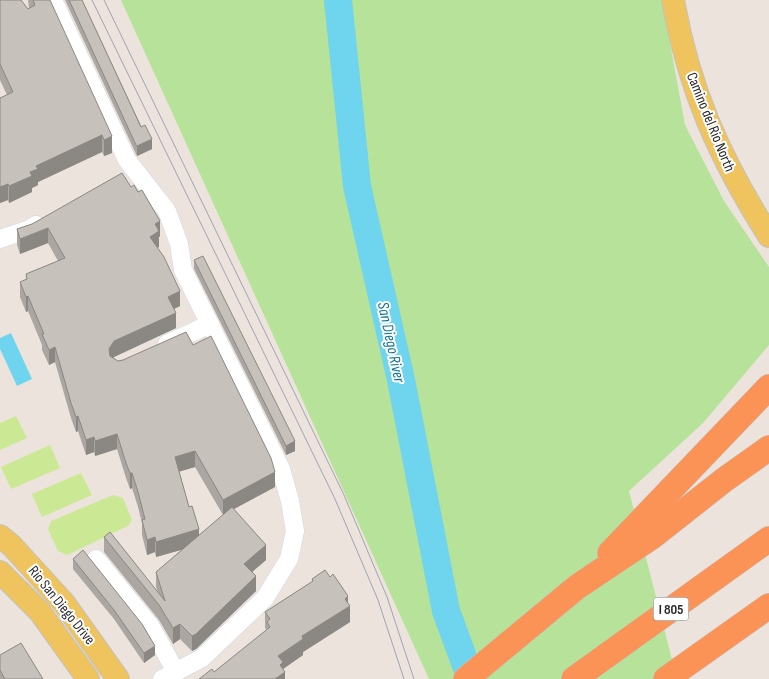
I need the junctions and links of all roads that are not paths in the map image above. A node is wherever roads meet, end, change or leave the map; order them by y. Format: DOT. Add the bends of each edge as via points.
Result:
graph roads {
  1 [pos="52,0"];
  2 [pos="673,0"];
  3 [pos="134,169"];
  4 [pos="118,179"];
  5 [pos="52,216"];
  6 [pos="769,236"];
  7 [pos="0,239"];
  8 [pos="210,324"];
  9 [pos="152,351"];
  10 [pos="769,387"];
  11 [pos="769,448"];
  12 [pos="0,536"];
  13 [pos="769,539"];
  14 [pos="96,559"];
  15 [pos="0,572"];
  16 [pos="577,587"];
  17 [pos="769,606"];
  18 [pos="169,675"];
  19 [pos="88,679"];
  20 [pos="118,679"];
  21 [pos="466,679"];
  22 [pos="574,679"];
  23 [pos="666,679"];
  1 -- 3 [label="lane"];
  2 -- 6 [label="main road, Camino del Rio North" via="684,54 706,120 741,191"];
  3 -- 4 [label="lane"];
  3 -- 8 [label="lane" via="167,211 179,244 183,270"];
  5 -- 7 [label="lane" via="27,230"];
  8 -- 9 [label="lane"];
  8 -- 18 [label="lane" via="281,469 295,531 289,558 265,598 202,658"];
  10 -- 16 [label="highway"];
  11 -- 16 [label="highway" via="654,536"];
  12 -- 20 [label="main road, Rio San Diego Drive" via="64,603"];
  13 -- 22 [label="highway, I 805"];
  14 -- 18 [label="lane" via="151,627"];
  15 -- 19 [label="main road, Rio San Diego Drive" via="40,612"];
  16 -- 21 [label="highway"];
  17 -- 23 [label="highway"];
}
